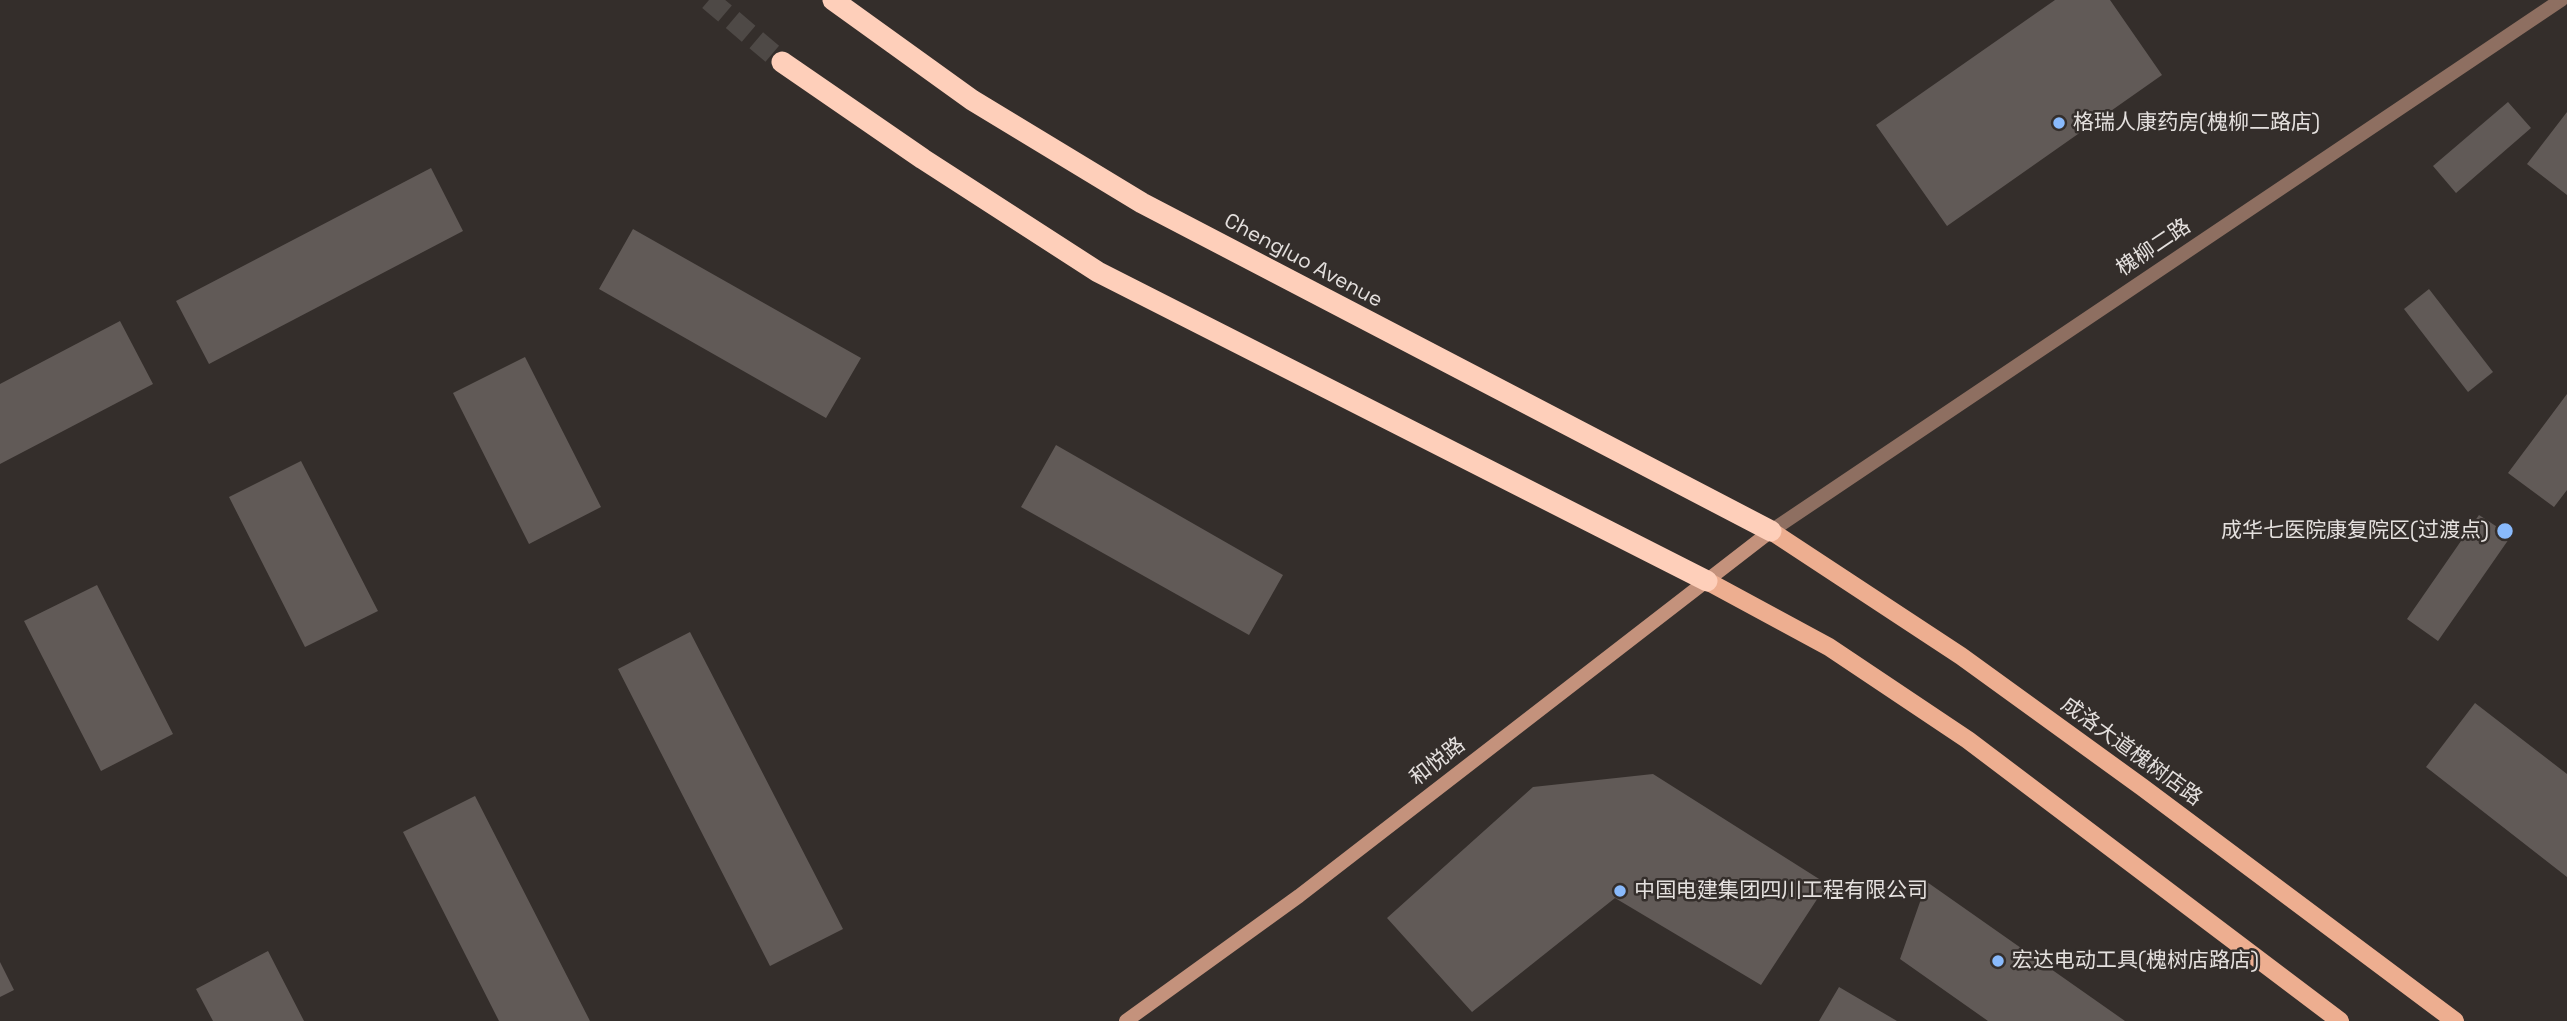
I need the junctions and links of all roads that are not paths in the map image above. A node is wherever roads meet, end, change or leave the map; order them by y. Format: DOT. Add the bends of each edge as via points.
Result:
graph roads {
  1 [pos="833,0"];
  2 [pos="2561,0"];
  3 [pos="782,62"];
  4 [pos="1771,531"];
  5 [pos="1707,581"];
  6 [pos="1126,1021"];
  7 [pos="2340,1021"];
  8 [pos="2455,1021"];
  1 -- 4 [label="highway, Chengluo Avenue" via="972,100 1142,203"];
  2 -- 4 [label="street, 槐柳二路"];
  3 -- 5 [label="highway" via="1098,272"];
  4 -- 5 [label="street, 和悦路"];
  4 -- 8 [label="main road, 成洛大道槐树店路" via="1972,664"];
  5 -- 6 [label="street, 和悦路" via="1299,896"];
  5 -- 7 [label="main road" via="1829,647 1968,740"];
}
